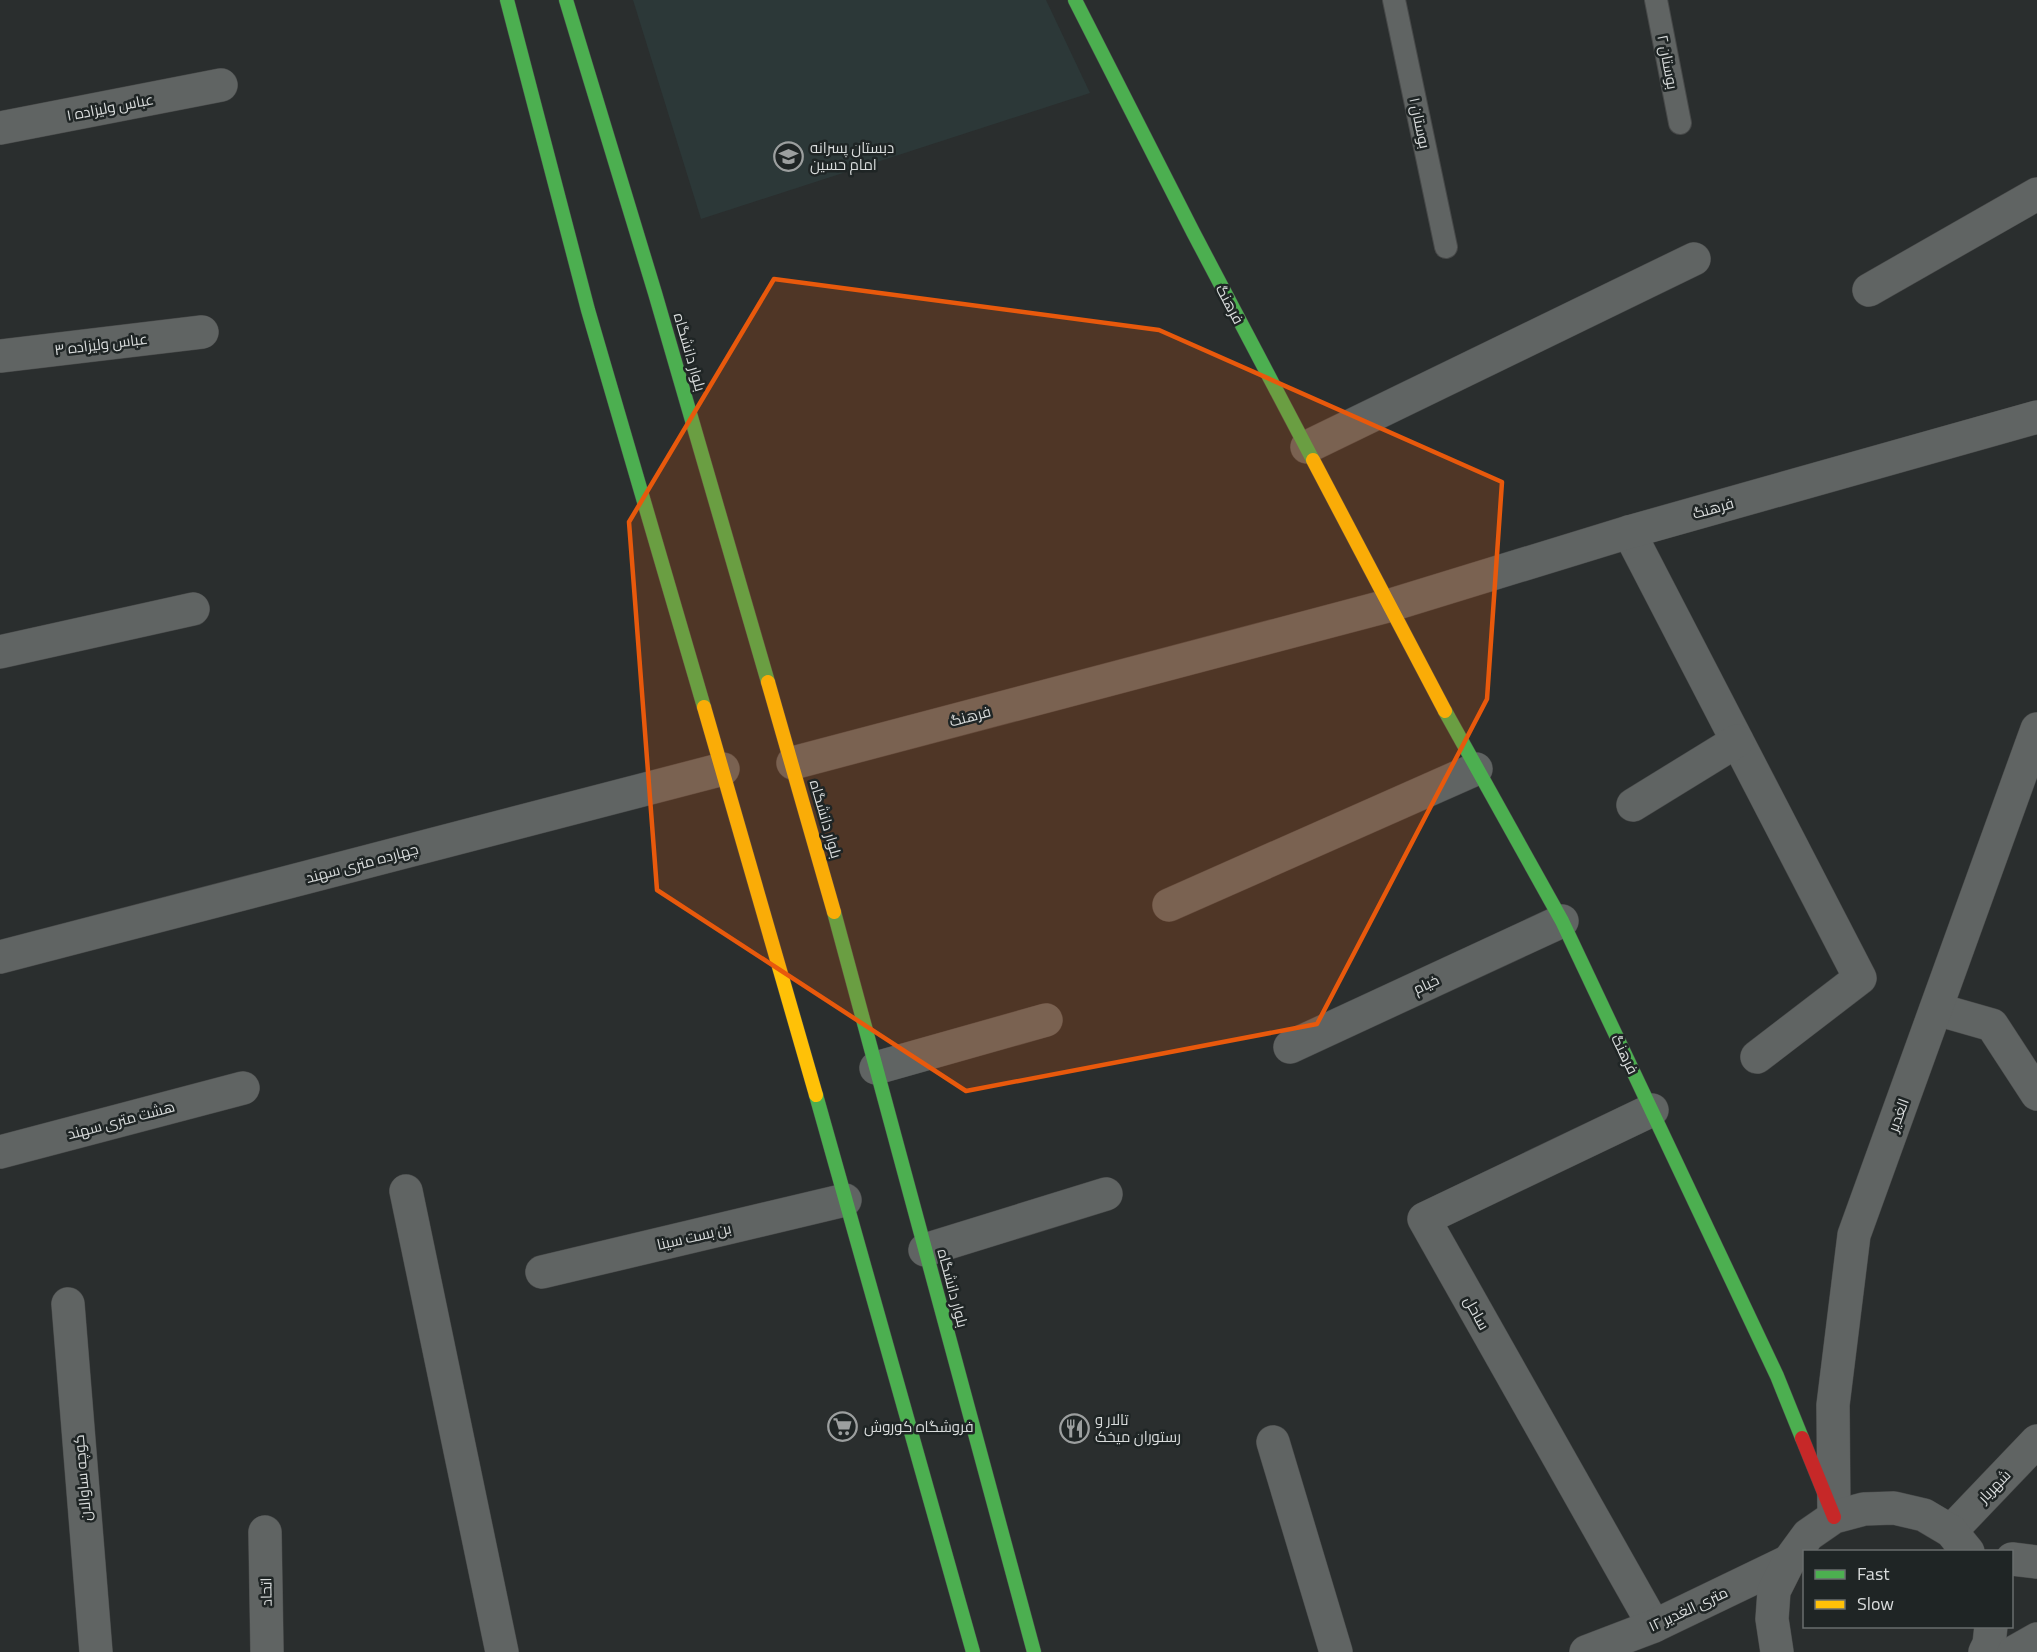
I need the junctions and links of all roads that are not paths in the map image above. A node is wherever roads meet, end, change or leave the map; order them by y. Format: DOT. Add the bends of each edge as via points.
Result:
graph roads {
  1 [pos="507,0"];
  2 [pos="566,0"];
  3 [pos="1075,0"];
  4 [pos="1394,0"];
  5 [pos="1656,0"];
  6 [pos="221,85"];
  7 [pos="1680,123"];
  8 [pos="0,128"];
  9 [pos="2037,194"];
  10 [pos="1446,247"];
  11 [pos="1694,259"];
  12 [pos="1869,290"];
  13 [pos="202,332"];
  14 [pos="0,356"];
  15 [pos="2037,417"];
  16 [pos="1306,447"];
  17 [pos="1629,532"];
  18 [pos="1391,605"];
  19 [pos="193,609"];
  20 [pos="0,652"];
  21 [pos="2037,729"];
  22 [pos="1737,741"];
  23 [pos="793,764"];
  24 [pos="723,769"];
  25 [pos="1476,769"];
  26 [pos="1633,805"];
  27 [pos="1169,905"];
  28 [pos="1562,921"];
  29 [pos="0,957"];
  30 [pos="1936,1009"];
  31 [pos="1046,1020"];
  32 [pos="1290,1047"];
  33 [pos="1757,1057"];
  34 [pos="876,1068"];
  35 [pos="243,1088"];
  36 [pos="2037,1094"];
  37 [pos="1652,1110"];
  38 [pos="0,1152"];
  39 [pos="406,1191"];
  40 [pos="1106,1194"];
  41 [pos="845,1200"];
  42 [pos="925,1250"];
  43 [pos="542,1272"];
  44 [pos="68,1304"];
  45 [pos="2037,1441"];
  46 [pos="1273,1442"];
  47 [pos="1834,1517"];
  48 [pos="265,1532"];
  49 [pos="1960,1541"];
  50 [pos="2013,1559"];
  51 [pos="1789,1561"];
  52 [pos="2037,1562"];
  53 [pos="1654,1626"];
  54 [pos="1992,1628"];
  55 [pos="2037,1639"];
  56 [pos="96,1652"];
  57 [pos="267,1652"];
  58 [pos="502,1652"];
  59 [pos="973,1652"];
  60 [pos="1034,1652"];
  61 [pos="1336,1652"];
  62 [pos="1586,1652"];
  63 [pos="1777,1652"];
  64 [pos="1985,1652"];
  65 [pos="2013,1652"];
  1 -- 24 [label="main road" via="588,310"];
  2 -- 23 [label="main road, بلوار دانشگاه"];
  3 -- 16 [label="main road, فرهنگ"];
  4 -- 10 [label="lane, بوستان ۱"];
  5 -- 7 [label="lane, بوستان ۲"];
  6 -- 8 [label="street, عباس ولیزاده ۱"];
  9 -- 12 [label="street"];
  11 -- 16 [label="street"];
  13 -- 14 [label="street, عباس ولیزاده ۳"];
  15 -- 17 [label="street, فرهنگ"];
  16 -- 18 [label="main road, فرهنگ"];
  17 -- 18 [label="street, فرهنگ"];
  17 -- 22 [label="street"];
  18 -- 23 [label="street, فرهنگ"];
  18 -- 25 [label="main road, فرهنگ"];
  19 -- 20 [label="street"];
  21 -- 30 [label="street, الغدیر"];
  22 -- 26 [label="street"];
  22 -- 33 [label="street" via="1860,978"];
  23 -- 34 [label="main road, بلوار دانشگاه"];
  24 -- 29 [label="street, چهارده متری سهند"];
  24 -- 41 [label="main road"];
  25 -- 27 [label="street"];
  25 -- 28 [label="main road, فرهنگ"];
  28 -- 32 [label="street, خیام"];
  28 -- 37 [label="main road, فرهنگ"];
  30 -- 36 [label="street" via="1992,1025"];
  30 -- 47 [label="street, الغدیر" via="1854,1235 1833,1405"];
  31 -- 34 [label="street"];
  34 -- 42 [label="main road, بلوار دانشگاه"];
  35 -- 38 [label="street, هشت متری سهند"];
  37 -- 47 [label="main road, فرهنگ" via="1777,1376"];
  37 -- 53 [label="street, ساحل" via="1424,1219"];
  39 -- 58 [label="street"];
  40 -- 42 [label="street"];
  41 -- 43 [label="street, بن بست سینا"];
  41 -- 59 [label="main road"];
  42 -- 60 [label="main road, بلوار دانشگاه"];
  44 -- 56 [label="street, کوچه ساوالان"];
  45 -- 49 [label="street, شهریار"];
  46 -- 61 [label="street"];
  47 -- 49 [label="street" via="1864,1509 1894,1508 1924,1515"];
  47 -- 51 [label="street" via="1808,1535"];
  48 -- 57 [label="street, اتحاد"];
  50 -- 52 [label="street"];
  51 -- 53 [label="street, ۱۲ متری الغدیر"];
  51 -- 63 [label="street" via="1774,1591 1772,1619"];
  53 -- 62 [label="street, ۱۲ متری الغدیر"];
  54 -- 64 [label="street"];
  55 -- 65 [label="street"];
}
